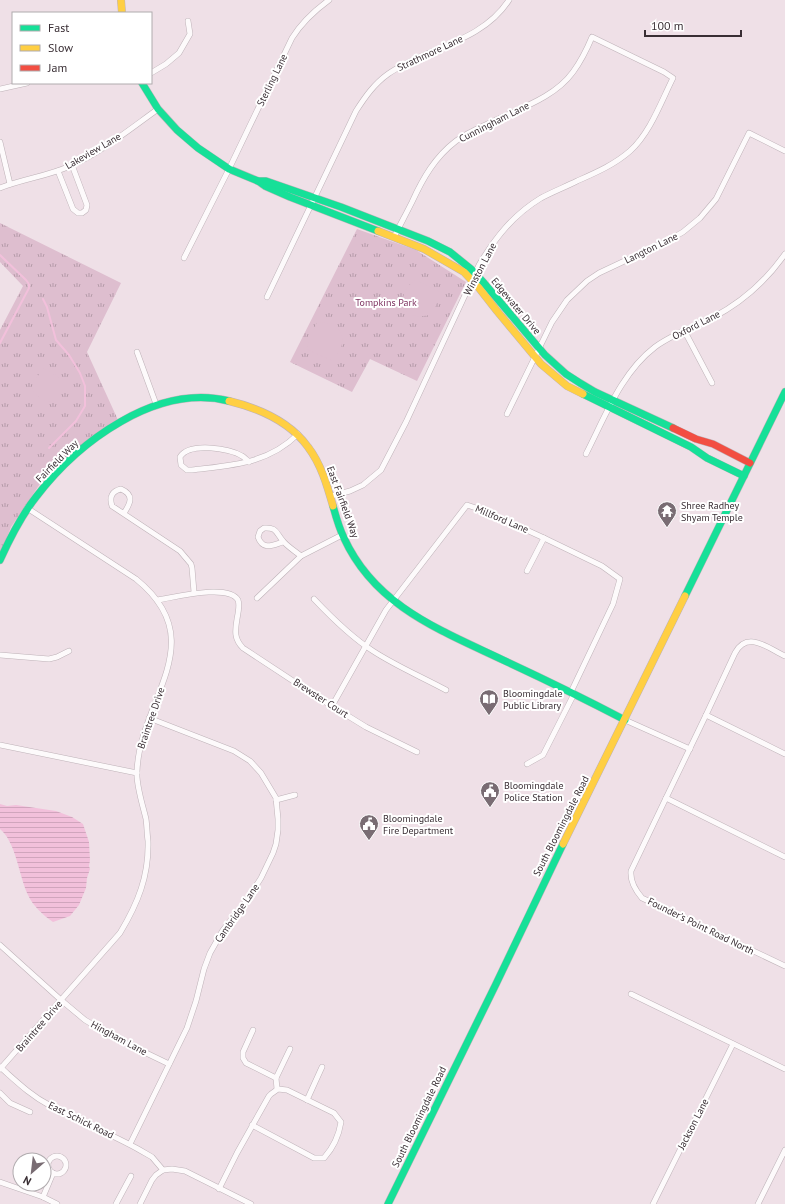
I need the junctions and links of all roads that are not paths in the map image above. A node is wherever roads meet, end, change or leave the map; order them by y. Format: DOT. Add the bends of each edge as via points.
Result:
graph roads {
  1 [pos="121,0"];
  2 [pos="329,0"];
  3 [pos="509,0"];
  4 [pos="122,12"];
  5 [pos="188,21"];
  6 [pos="592,37"];
  7 [pos="152,72"];
  8 [pos="22,84"];
  9 [pos="143,84"];
  10 [pos="0,89"];
  11 [pos="158,110"];
  12 [pos="0,142"];
  13 [pos="785,151"];
  14 [pos="72,165"];
  15 [pos="229,169"];
  16 [pos="58,171"];
  17 [pos="258,181"];
  18 [pos="10,184"];
  19 [pos="0,188"];
  20 [pos="314,197"];
  21 [pos="310,205"];
  22 [pos="398,229"];
  23 [pos="394,237"];
  24 [pos="785,254"];
  25 [pos="184,258"];
  26 [pos="474,277"];
  27 [pos="267,297"];
  28 [pos="684,330"];
  29 [pos="539,349"];
  30 [pos="136,352"];
  31 [pos="536,356"];
  32 [pos="712,383"];
  33 [pos="785,392"];
  34 [pos="613,400"];
  35 [pos="156,404"];
  36 [pos="609,408"];
  37 [pos="507,414"];
  38 [pos="298,434"];
  39 [pos="586,454"];
  40 [pos="249,462"];
  41 [pos="750,463"];
  42 [pos="744,476"];
  43 [pos="331,496"];
  44 [pos="27,508"];
  45 [pos="124,513"];
  46 [pos="342,535"];
  47 [pos="544,538"];
  48 [pos="284,542"];
  49 [pos="301,556"];
  50 [pos="0,560"];
  51 [pos="527,571"];
  52 [pos="194,592"];
  53 [pos="257,598"];
  54 [pos="314,599"];
  55 [pos="156,600"];
  56 [pos="393,601"];
  57 [pos="366,646"];
  58 [pos="69,651"];
  59 [pos="0,655"];
  60 [pos="785,656"];
  61 [pos="446,690"];
  62 [pos="572,693"];
  63 [pos="332,706"];
  64 [pos="706,715"];
  65 [pos="150,718"];
  66 [pos="625,720"];
  67 [pos="0,745"];
  68 [pos="690,749"];
  69 [pos="417,752"];
  70 [pos="785,754"];
  71 [pos="528,764"];
  72 [pos="137,772"];
  73 [pos="295,795"];
  74 [pos="666,798"];
  75 [pos="276,800"];
  76 [pos="785,857"];
  77 [pos="0,945"];
  78 [pos="785,966"];
  79 [pos="631,994"];
  80 [pos="61,1000"];
  81 [pos="253,1030"];
  82 [pos="733,1044"];
  83 [pos="290,1049"];
  84 [pos="169,1064"];
  85 [pos="322,1067"];
  86 [pos="1,1068"];
  87 [pos="785,1069"];
  88 [pos="276,1078"];
  89 [pos="277,1089"];
  90 [pos="0,1093"];
  91 [pos="307,1100"];
  92 [pos="30,1112"];
  93 [pos="252,1126"];
  94 [pos="130,1144"];
  95 [pos="785,1150"];
  96 [pos="164,1170"];
  97 [pos="53,1173"];
  98 [pos="131,1176"];
  99 [pos="0,1182"];
  100 [pos="219,1189"];
  101 [pos="43,1197"];
  102 [pos="56,1204"];
  103 [pos="116,1204"];
  104 [pos="140,1204"];
  105 [pos="251,1204"];
  106 [pos="388,1204"];
  107 [pos="653,1204"];
  108 [pos="758,1204"];
  1 -- 4 [label="street"];
  2 -- 15 [label="street, Sterling Lane" via="304,21 292,38"];
  3 -- 20 [label="street, Strathmore Lane" via="498,14 473,33 397,68 373,87 356,111"];
  5 -- 7 [label="street" via="190,34 182,48 173,59"];
  6 -- 22 [label="street, Cunningham Lane" via="573,72 559,86 546,96 469,133 444,151 426,174"];
  6 -- 26 [label="street, Winston Lane" via="673,78 647,129 632,149 610,165 541,198 521,212 489,247"];
  8 -- 10 [label="street"];
  9 -- 11 [label="street, Edgewater Drive"];
  11 -- 14 [label="street, Lakeview Lane" via="106,146"];
  11 -- 15 [label="street, Edgewater Drive" via="198,148"];
  12 -- 18 [label="street"];
  13 -- 29 [label="street, Langton Lane" via="749,133 716,198 700,218 669,240 587,281 559,310"];
  14 -- 16 [label="street, Lakeview Lane"];
  14 -- 16 [label="street" via="87,205 82,213 73,209"];
  15 -- 17 [label="street, Edgewater Drive"];
  15 -- 25 [label="street, Sterling Lane"];
  16 -- 18 [label="street, Lakeview Lane"];
  17 -- 20 [label="street, Edgewater Drive" via="266,181"];
  17 -- 21 [label="street, Edgewater Drive"];
  18 -- 19 [label="street, Lakeview Lane"];
  20 -- 21 [label="street, Strathmore Lane"];
  20 -- 22 [label="street, Edgewater Drive"];
  21 -- 23 [label="street, Edgewater Drive"];
  21 -- 27 [label="street, Strathmore Lane"];
  22 -- 23 [label="street, Cunningham Lane"];
  22 -- 26 [label="street, Edgewater Drive" via="445,249 457,257"];
  23 -- 26 [label="street, Edgewater Drive" via="424,249"];
  24 -- 28 [label="street, Oxford Lane" via="746,296 729,308"];
  26 -- 29 [label="street, Edgewater Drive" via="501,302"];
  26 -- 31 [label="street, Edgewater Drive" via="501,316"];
  26 -- 43 [label="street, Winston Lane" via="381,470 364,485"];
  28 -- 32 [label="street"];
  28 -- 34 [label="street, Oxford Lane" via="640,360"];
  29 -- 31 [label="street, Langton Lane"];
  29 -- 34 [label="street, Edgewater Drive" via="574,380"];
  30 -- 35 [label="street"];
  31 -- 36 [label="street, Edgewater Drive" via="548,371 567,386"];
  31 -- 37 [label="street, Langton Lane"];
  33 -- 41 [label="street, South Bloomingdale Road"];
  34 -- 36 [label="street, Oxford Lane"];
  34 -- 41 [label="street, Edgewater Drive"];
  35 -- 38 [label="street, East Fairfield Way" via="184,398 228,400 251,406"];
  35 -- 44 [label="street, Fairfield Way" via="131,416 89,443 52,477"];
  36 -- 39 [label="street, Oxford Lane"];
  36 -- 42 [label="street, Edgewater Drive" via="691,447 706,458"];
  38 -- 40 [label="street" via="281,449"];
  38 -- 43 [label="street, East Fairfield Way" via="316,459"];
  40 -- 40 [label="street" via="234,452 211,448 185,451 180,457 181,465 187,470"];
  41 -- 42 [label="street, South Bloomingdale Road"];
  42 -- 66 [label="street, South Bloomingdale Road"];
  43 -- 46 [label="street, East Fairfield Way"];
  44 -- 50 [label="street, Fairfield Way"];
  44 -- 55 [label="street, Braintree Drive" via="136,579"];
  45 -- 45 [label="street" via="112,506 112,495 116,490 121,489 128,493 130,500"];
  45 -- 52 [label="street" via="187,558 192,568"];
  46 -- 49 [label="street"];
  46 -- 56 [label="street, East Fairfield Way" via="365,572"];
  47 -- 51 [label="street"];
  47 -- 56 [label="street, Millford Lane" via="467,503"];
  47 -- 62 [label="street, Millford Lane" via="623,577"];
  48 -- 48 [label="street" via="271,528 264,528 258,537 263,545 268,546"];
  48 -- 49 [label="street"];
  49 -- 53 [label="street"];
  52 -- 55 [label="street"];
  52 -- 63 [label="street, Brewster Court" via="214,591 238,600 235,632 238,643"];
  54 -- 57 [label="street" via="332,618"];
  55 -- 65 [label="street, Braintree Drive" via="168,620 171,645 167,673"];
  56 -- 57 [label="street, Millford Lane"];
  56 -- 62 [label="street, East Fairfield Way" via="431,626"];
  57 -- 61 [label="street" via="389,661"];
  57 -- 63 [label="street, Millford Lane"];
  58 -- 59 [label="street" via="49,659"];
  60 -- 64 [label="street, Founder's Point Road North" via="757,642 748,641 742,644 735,653"];
  62 -- 66 [label="street, East Fairfield Way"];
  62 -- 71 [label="street, Millford Lane" via="542,755"];
  63 -- 69 [label="street, Brewster Court" via="366,727"];
  64 -- 68 [label="street, Founder's Point Road North"];
  64 -- 70 [label="street"];
  65 -- 72 [label="street, Braintree Drive" via="141,743"];
  65 -- 75 [label="street, Cambridge Lane" via="241,755 262,773"];
  66 -- 68 [label="street"];
  66 -- 106 [label="street, South Bloomingdale Road" via="550,868"];
  67 -- 72 [label="street"];
  68 -- 74 [label="street, Founder's Point Road North"];
  72 -- 80 [label="street, Braintree Drive" via="148,844 146,870 140,894 120,932"];
  73 -- 75 [label="street"];
  74 -- 76 [label="street"];
  74 -- 78 [label="street, Founder's Point Road North" via="630,871 630,879 635,890 642,898"];
  75 -- 84 [label="street, Cambridge Lane" via="278,830 273,853 261,878 223,930 210,953 190,1018"];
  77 -- 80 [label="street, Hingham Lane"];
  79 -- 82 [label="street"];
  80 -- 84 [label="street, Hingham Lane" via="99,1029"];
  80 -- 86 [label="street, Braintree Drive"];
  81 -- 88 [label="street" via="243,1052 243,1058 246,1063"];
  82 -- 87 [label="street"];
  82 -- 107 [label="street, Jackson Lane"];
  83 -- 88 [label="street"];
  84 -- 94 [label="street, Cambridge Lane"];
  85 -- 91 [label="street"];
  86 -- 94 [label="street, East Schick Road" via="31,1094 49,1105"];
  88 -- 89 [label="street"];
  89 -- 91 [label="street" via="287,1090"];
  89 -- 93 [label="street" via="271,1094"];
  90 -- 92 [label="street" via="10,1103"];
  91 -- 93 [label="street" via="334,1113 341,1122 340,1130 324,1158 314,1158"];
  93 -- 100 [label="street"];
  94 -- 96 [label="street, East Schick Road" via="152,1157"];
  95 -- 108 [label="street"];
  96 -- 100 [label="street" via="185,1171"];
  96 -- 104 [label="street" via="152,1180"];
  97 -- 101 [label="street"];
  98 -- 103 [label="street"];
  99 -- 101 [label="street"];
  100 -- 105 [label="street"];
  101 -- 102 [label="street"];
}
